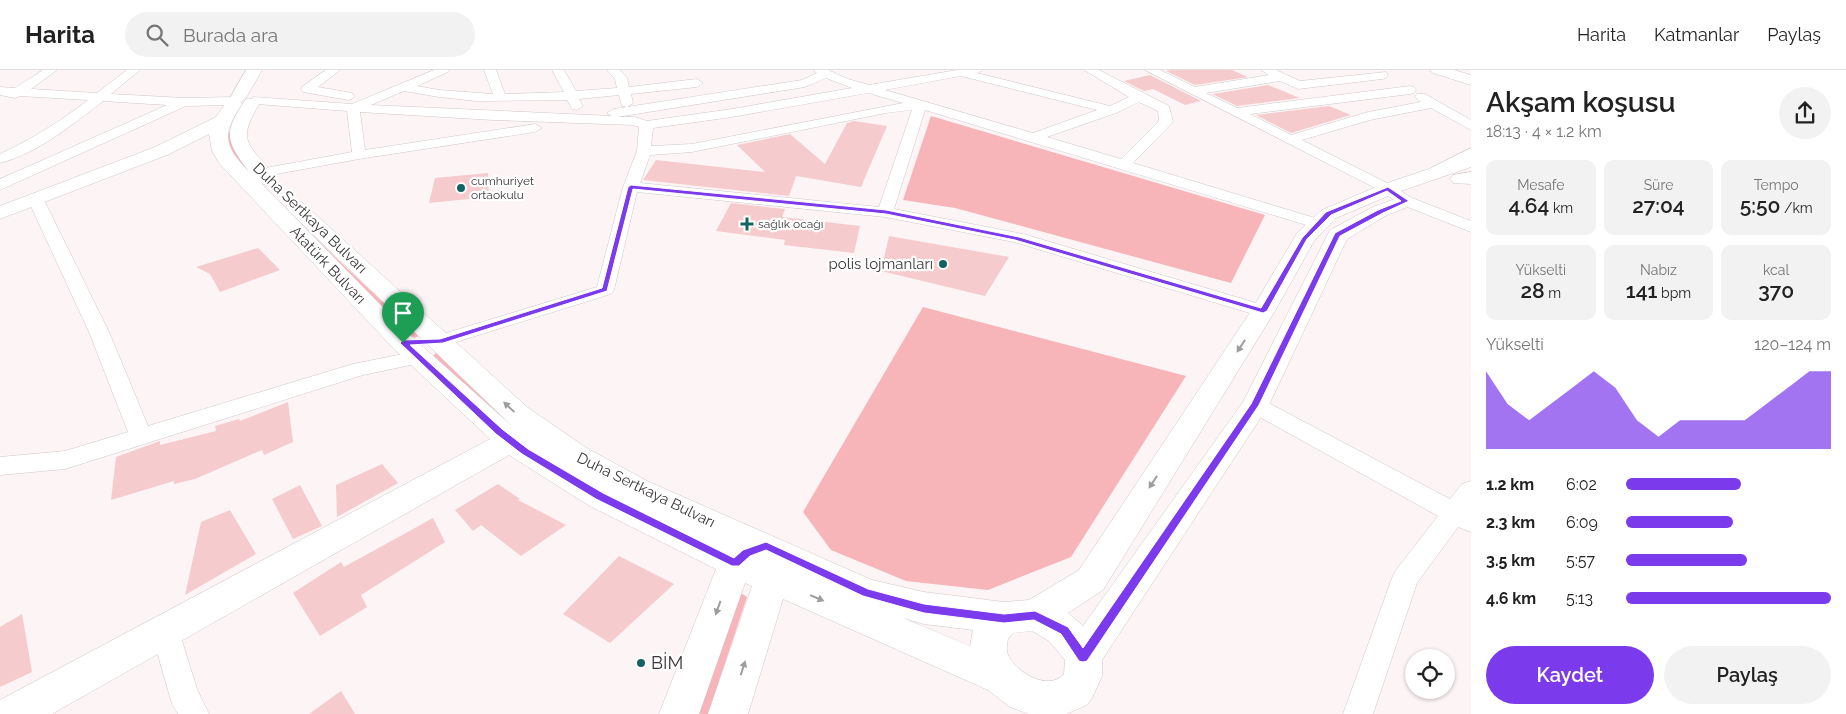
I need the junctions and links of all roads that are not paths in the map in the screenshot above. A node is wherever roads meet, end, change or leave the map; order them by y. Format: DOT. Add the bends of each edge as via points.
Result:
graph roads {
  1 [pos="51,70"];
  2 [pos="134,70"];
  3 [pos="334,70"];
  4 [pos="444,70"];
  5 [pos="490,70"];
  6 [pos="558,70"];
  7 [pos="613,70"];
  8 [pos="682,70"];
  9 [pos="977,70"];
  10 [pos="1090,70"];
  11 [pos="1266,70"];
  12 [pos="1438,70"];
  13 [pos="1451,70"];
  14 [pos="1157,71"];
  15 [pos="822,72"];
  16 [pos="1378,72"];
  17 [pos="261,73"];
  18 [pos="427,73"];
  19 [pos="949,73"];
  20 [pos="1471,76"];
  21 [pos="1282,77"];
  22 [pos="1471,80"];
  23 [pos="697,84"];
  24 [pos="402,87"];
  25 [pos="864,88"];
  26 [pos="1191,89"];
  27 [pos="1410,90"];
  28 [pos="0,91"];
  29 [pos="624,91"];
  30 [pos="19,92"];
  31 [pos="101,96"];
  32 [pos="571,96"];
  33 [pos="500,97"];
  34 [pos="1140,97"];
  35 [pos="715,98"];
  36 [pos="373,100"];
  37 [pos="184,102"];
  38 [pos="0,103"];
  39 [pos="1434,104"];
  40 [pos="920,105"];
  41 [pos="353,108"];
  42 [pos="1111,110"];
  43 [pos="1238,112"];
  44 [pos="237,113"];
  45 [pos="732,113"];
  46 [pos="637,118"];
  47 [pos="584,120"];
  48 [pos="1471,126"];
  49 [pos="1033,137"];
  50 [pos="1291,139"];
  51 [pos="170,149"];
  52 [pos="644,150"];
  53 [pos="359,154"];
  54 [pos="1471,154"];
  55 [pos="0,159"];
  56 [pos="1123,164"];
  57 [pos="260,173"];
  58 [pos="1462,173"];
  59 [pos="0,185"];
  60 [pos="631,187"];
  61 [pos="1397,195"];
  62 [pos="36,200"];
  63 [pos="886,212"];
  64 [pos="0,213"];
  65 [pos="1319,224"];
  66 [pos="1471,228"];
  67 [pos="1263,311"];
  68 [pos="440,341"];
  69 [pos="411,350"];
  70 [pos="1255,405"];
  71 [pos="523,435"];
  72 [pos="141,437"];
  73 [pos="0,466"];
  74 [pos="1471,490"];
  75 [pos="1463,517"];
  76 [pos="769,562"];
  77 [pos="735,563"];
  78 [pos="1019,617"];
  79 [pos="165,631"];
  80 [pos="1083,657"];
  81 [pos="1001,677"];
  82 [pos="1038,706"];
  83 [pos="14,714"];
  84 [pos="194,714"];
  85 [pos="679,714"];
  86 [pos="728,714"];
  87 [pos="1358,714"];
  1 -- 30 [label="street"];
  2 -- 31 [label="street"];
  3 -- 36 [label="street" via="307,88"];
  4 -- 18 [label="street"];
  5 -- 33 [label="street"];
  6 -- 32 [label="street"];
  7 -- 29 [label="street" via="622,78"];
  8 -- 23 [label="street"];
  9 -- 19 [label="street"];
  10 -- 34 [label="street"];
  11 -- 21 [label="street"];
  12 -- 22 [label="main road"];
  13 -- 20 [label="main road"];
  14 -- 26 [label="street"];
  15 -- 25 [label="street"];
  15 -- 35 [label="street" via="805,83"];
  16 -- 21 [label="street" via="1298,85"];
  16 -- 27 [label="street"];
  17 -- 44 [label="main road"];
  18 -- 24 [label="street"];
  19 -- 25 [label="street"];
  19 -- 42 [label="street"];
  21 -- 26 [label="street"];
  23 -- 29 [label="street"];
  23 -- 35 [label="street"];
  24 -- 33 [label="street" via="433,94"];
  24 -- 36 [label="street"];
  25 -- 40 [label="street"];
  25 -- 45 [label="street"];
  26 -- 34 [label="street"];
  26 -- 43 [label="street"];
  27 -- 39 [label="street"];
  27 -- 43 [label="street"];
  28 -- 30 [label="street"];
  29 -- 32 [label="street"];
  29 -- 46 [label="street"];
  30 -- 31 [label="street"];
  30 -- 38 [label="street"];
  31 -- 37 [label="street"];
  31 -- 55 [label="street" via="72,119"];
  32 -- 33 [label="street"];
  32 -- 47 [label="street"];
  34 -- 42 [label="street"];
  34 -- 56 [label="street" via="1164,109 1166,122"];
  35 -- 45 [label="street"];
  35 -- 46 [label="street"];
  36 -- 41 [label="street"];
  37 -- 44 [label="street"];
  37 -- 59 [label="street"];
  39 -- 48 [label="street"];
  39 -- 50 [label="street" via="1368,116"];
  40 -- 49 [label="street"];
  40 -- 52 [label="street" via="692,148"];
  40 -- 63 [label="street"];
  41 -- 44 [label="street"];
  41 -- 47 [label="street"];
  41 -- 53 [label="street"];
  42 -- 49 [label="street"];
  43 -- 50 [label="street"];
  44 -- 51 [label="main road"];
  44 -- 51 [label="main road" via="194,146"];
  44 -- 57 [label="main road, Duha Sertkaya Bulvarı" via="240,144"];
  44 -- 69 [label="main road, Atatürk Bulvarı" via="226,159"];
  45 -- 46 [label="street"];
  46 -- 47 [label="street"];
  46 -- 52 [label="street"];
  47 -- 53 [label="street"];
  49 -- 56 [label="street"];
  50 -- 61 [label="street"];
  51 -- 62 [label="main road"];
  52 -- 60 [label="street"];
  53 -- 57 [label="street"];
  54 -- 58 [label="main road"];
  56 -- 65 [label="street"];
  57 -- 68 [label="main road, Duha Sertkaya Bulvarı"];
  58 -- 61 [label="main road"];
  60 -- 63 [label="street"];
  60 -- 68 [label="street" via="605,290"];
  61 -- 65 [label="main road" via="1328,214"];
  61 -- 66 [label="street"];
  61 -- 70 [label="main road" via="1380,211 1338,235"];
  62 -- 64 [label="main road"];
  62 -- 72 [label="street" via="99,332"];
  63 -- 67 [label="street" via="1016,238"];
  65 -- 67 [label="main road" via="1305,238"];
  67 -- 78 [label="main road, one-way" via="1091,580"];
  68 -- 69 [label="main road"];
  71 -- 68 [label="main road, Duha Sertkaya Bulvarı, one-way"];
  69 -- 71 [label="main road, Atatürk Bulvarı"];
  69 -- 72 [label="street"];
  70 -- 75 [label="street"];
  70 -- 80 [label="main road"];
  71 -- 76 [label="main road, Duha Sertkaya Bulvarı" via="585,462"];
  71 -- 77 [label="main road, Atatürk Bulvarı" via="542,463 600,496"];
  71 -- 79 [label="main road"];
  72 -- 73 [label="street" via="65,460"];
  74 -- 75 [label="street"];
  75 -- 87 [label="street" via="1405,578"];
  76 -- 77 [label="main road" via="747,553"];
  76 -- 78 [label="main road" via="924,608"];
  76 -- 81 [label="main road, one-way"];
  86 -- 76 [label="main road, one-way"];
  77 -- 85 [label="main road, one-way"];
  78 -- 80 [label="main road" via="1064,630"];
  78 -- 81 [label="main road" via="990,633 988,654"];
  79 -- 83 [label="main road"];
  79 -- 84 [label="street" via="183,694"];
  80 -- 82 [label="main road" via="1084,676 1074,691"];
  81 -- 82 [label="main road"];
}
